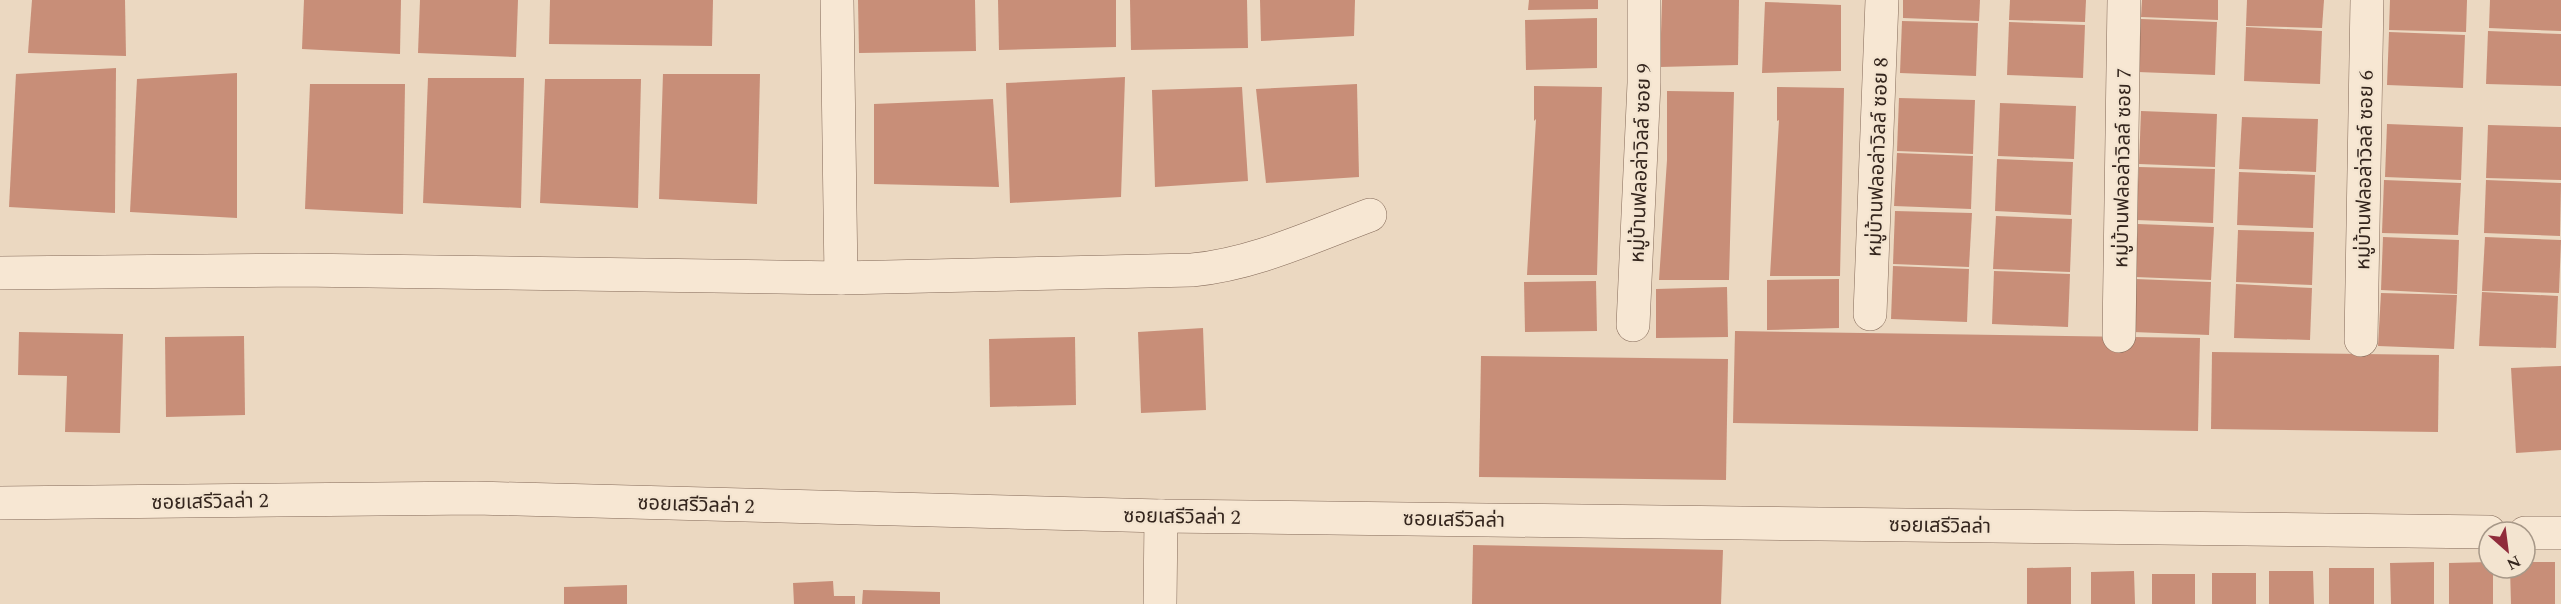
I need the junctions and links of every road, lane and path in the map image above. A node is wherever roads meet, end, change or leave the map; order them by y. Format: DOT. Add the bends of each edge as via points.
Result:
graph roads {
  1 [pos="837,0"];
  2 [pos="1644,0"];
  3 [pos="1882,0"];
  4 [pos="2124,0"];
  5 [pos="2367,0"];
  6 [pos="1370,215"];
  7 [pos="0,273"];
  8 [pos="841,279"];
  9 [pos="1870,314"];
  10 [pos="1633,325"];
  11 [pos="2120,336"];
  12 [pos="2361,340"];
  13 [pos="0,503"];
  14 [pos="1161,516"];
  15 [pos="1392,519"];
  16 [pos="2477,532"];
  17 [pos="2537,532"];
  18 [pos="2561,533"];
  19 [pos="1160,604"];
  1 -- 8 [label="street"];
  2 -- 10 [label="street, หมู่บ้านฟลอล่าวิลล์ ซอย 9"];
  3 -- 9 [label="street, หมู่บ้านฟลอล่าวิลล์ ซอย 8"];
  4 -- 11 [label="street, หมู่บ้านฟลอล่าวิลล์ ซอย 7"];
  5 -- 12 [label="street, หมู่บ้านฟลอล่าวิลล์ ซอย 6"];
  6 -- 8 [label="street" via="1223,267"];
  7 -- 8 [label="street" via="299,270"];
  13 -- 14 [label="street, ซอยเสรีวิลล่า 2" via="476,498"];
  14 -- 15 [label="street, ซอยเสรีวิลล่า 2"];
  14 -- 19 [label="street"];
  15 -- 16 [label="street, ซอยเสรีวิลล่า"];
  17 -- 18 [label="street"];
}
